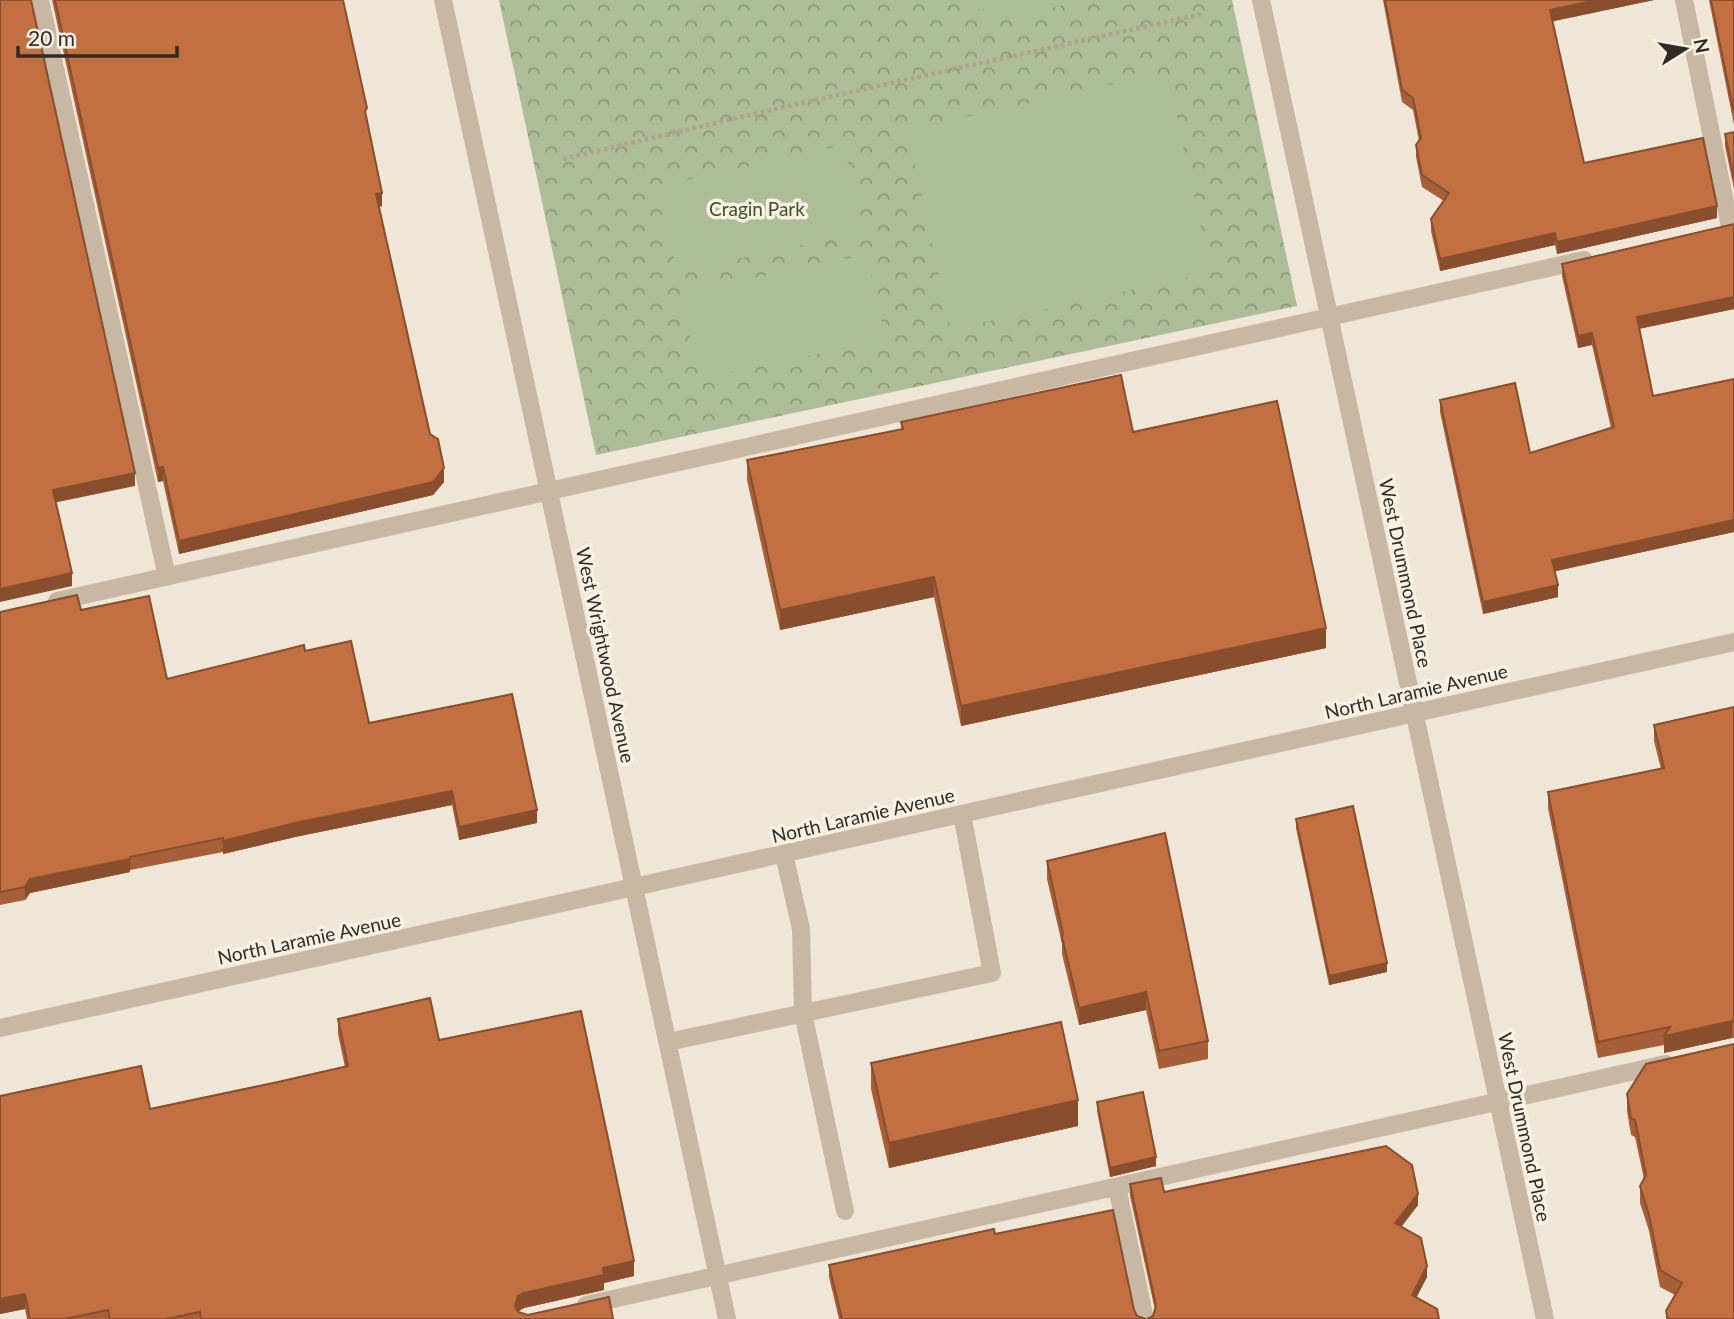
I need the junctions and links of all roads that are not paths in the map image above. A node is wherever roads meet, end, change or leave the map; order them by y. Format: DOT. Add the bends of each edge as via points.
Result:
graph roads {
  1 [pos="40,0"];
  2 [pos="443,0"];
  3 [pos="1261,0"];
  4 [pos="1684,0"];
  5 [pos="1727,228"];
  6 [pos="1597,257"];
  7 [pos="1329,316"];
  8 [pos="549,492"];
  9 [pos="167,577"];
  10 [pos="38,606"];
  11 [pos="1734,642"];
  12 [pos="1415,713"];
  13 [pos="962,814"];
  14 [pos="784,854"];
  15 [pos="634,887"];
  16 [pos="803,1013"];
  17 [pos="0,1028"];
  18 [pos="668,1042"];
  19 [pos="1682,1060"];
  20 [pos="1498,1101"];
  21 [pos="1117,1187"];
  22 [pos="845,1210"];
  23 [pos="718,1276"];
  24 [pos="565,1310"];
  25 [pos="727,1319"];
  26 [pos="1145,1319"];
  27 [pos="1545,1319"];
  1 -- 9 [label="street"];
  2 -- 8 [label="street, West Wrightwood Avenue"];
  3 -- 7 [label="street, West Drummond Place"];
  4 -- 5 [label="street"];
  6 -- 7 [label="street"];
  7 -- 8 [label="street"];
  7 -- 12 [label="street, West Drummond Place"];
  8 -- 9 [label="street"];
  8 -- 15 [label="street, West Wrightwood Avenue"];
  9 -- 10 [label="street"];
  11 -- 12 [label="street, North Laramie Avenue"];
  12 -- 13 [label="street, North Laramie Avenue"];
  12 -- 20 [label="street, West Drummond Place"];
  13 -- 14 [label="street, North Laramie Avenue"];
  13 -- 16 [label="street" via="992,973"];
  14 -- 15 [label="street, North Laramie Avenue"];
  14 -- 16 [label="street" via="802,929"];
  15 -- 17 [label="street, North Laramie Avenue"];
  15 -- 18 [label="street, West Wrightwood Avenue"];
  16 -- 18 [label="street"];
  16 -- 22 [label="street"];
  18 -- 23 [label="street, West Wrightwood Avenue"];
  19 -- 20 [label="street"];
  20 -- 21 [label="street"];
  20 -- 27 [label="street, West Drummond Place"];
  21 -- 23 [label="street"];
  21 -- 26 [label="street"];
  23 -- 24 [label="street"];
  23 -- 25 [label="street, West Wrightwood Avenue"];
}
